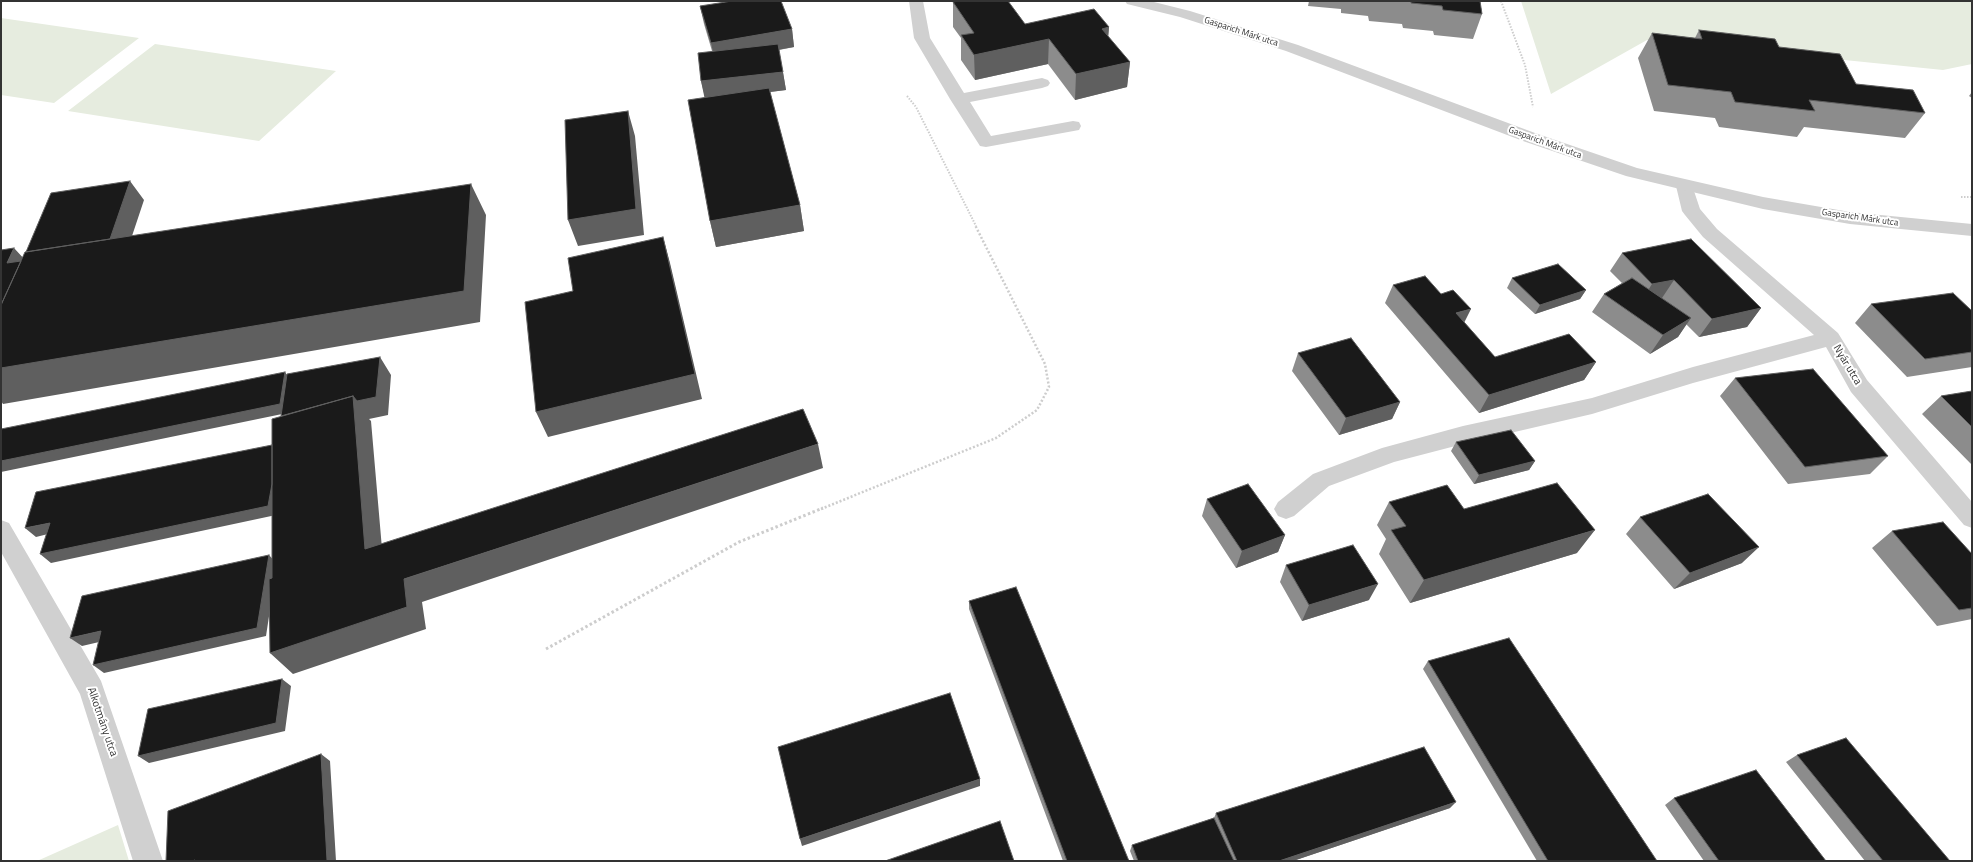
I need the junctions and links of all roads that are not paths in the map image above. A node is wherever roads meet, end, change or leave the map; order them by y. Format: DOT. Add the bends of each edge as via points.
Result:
graph roads {
  1 [pos="916,1"];
  2 [pos="1132,1"];
  3 [pos="1042,83"];
  4 [pos="958,99"];
  5 [pos="1073,126"];
  6 [pos="1685,186"];
  7 [pos="1972,230"];
  8 [pos="1831,338"];
  9 [pos="1286,509"];
  10 [pos="1972,518"];
  11 [pos="1,530"];
  12 [pos="148,861"];
  1 -- 4 [label="street" via="922,38"];
  2 -- 6 [label="street, Gasparich Márk utca" via="1184,14 1292,48 1529,137 1632,172"];
  3 -- 4 [label="street"];
  4 -- 5 [label="street" via="986,142"];
  6 -- 7 [label="street, Gasparich Márk utca" via="1850,218"];
  6 -- 8 [label="street, Nyár utca" via="1691,210 1710,233"];
  8 -- 9 [label="street" via="1693,375 1592,406 1390,454 1322,480"];
  8 -- 10 [label="street, Nyár utca" via="1859,386"];
  11 -- 12 [label="street, Alkotmány utca" via="92,690"];
}
